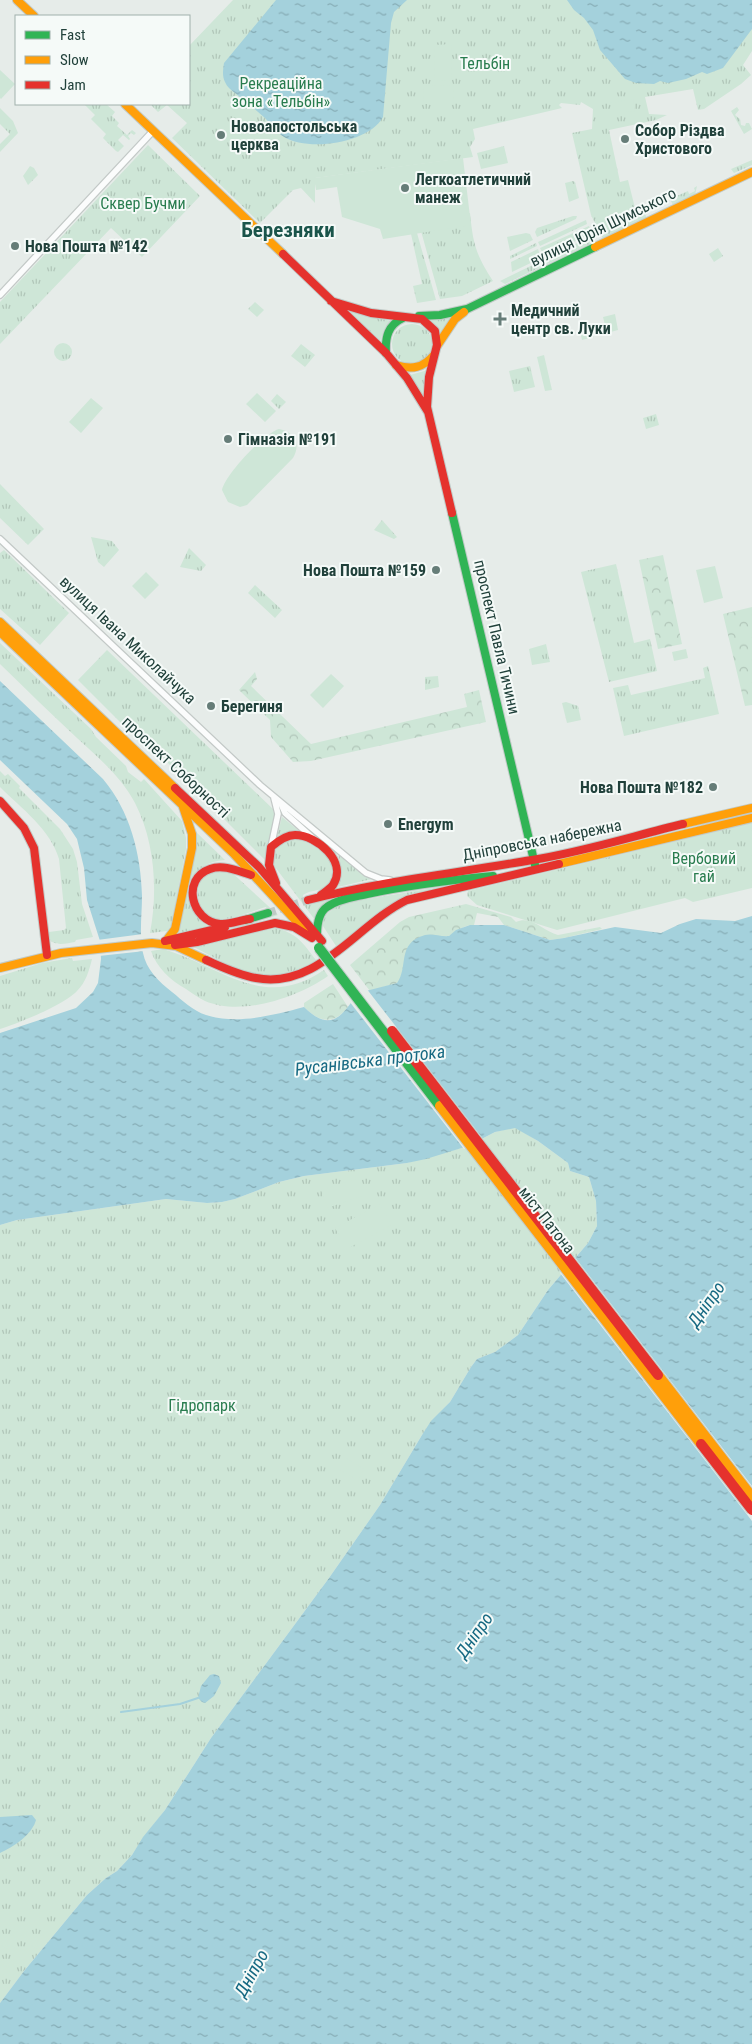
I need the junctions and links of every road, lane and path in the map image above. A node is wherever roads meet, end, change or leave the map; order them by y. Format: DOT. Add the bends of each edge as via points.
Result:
graph roads {
  1 [pos="17,0"];
  2 [pos="33,15"];
  3 [pos="126,105"];
  4 [pos="153,131"];
  5 [pos="752,172"];
  6 [pos="0,295"];
  7 [pos="331,301"];
  8 [pos="467,309"];
  9 [pos="409,317"];
  10 [pos="436,350"];
  11 [pos="386,353"];
  12 [pos="396,365"];
  13 [pos="428,412"];
  14 [pos="0,539"];
  15 [pos="0,622"];
  16 [pos="0,632"];
  17 [pos="274,798"];
  18 [pos="0,801"];
  19 [pos="280,803"];
  20 [pos="182,805"];
  21 [pos="752,808"];
  22 [pos="752,818"];
  23 [pos="316,840"];
  24 [pos="271,847"];
  25 [pos="535,865"];
  26 [pos="511,875"];
  27 [pos="259,879"];
  28 [pos="393,881"];
  29 [pos="279,889"];
  30 [pos="312,899"];
  31 [pos="268,913"];
  32 [pos="250,919"];
  33 [pos="318,940"];
  34 [pos="165,943"];
  35 [pos="47,955"];
  36 [pos="0,968"];
  37 [pos="752,1497"];
  38 [pos="752,1510"];
  1 -- 2 [label="main road"];
  3 -- 4 [label="main road, проспект Павла Тичини"];
  4 -- 6 [label="street"];
  4 -- 7 [label="main road, проспект Павла Тичини"];
  5 -- 8 [label="main road, вулиця Юрія Шумського"];
  7 -- 9 [label="main road, проспект Павла Тичини" via="371,313"];
  7 -- 11 [label="main road, проспект Павла Тичини"];
  8 -- 9 [label="main road, вулиця Юрія Шумського"];
  8 -- 10 [label="main road, вулиця Юрія Шумського" via="456,318"];
  9 -- 10 [label="main road, проспект Павла Тичини" via="428,322 434,329"];
  9 -- 11 [label="main road" via="398,320 389,329"];
  10 -- 12 [label="main road" via="430,361 416,368"];
  10 -- 13 [label="main road, проспект Павла Тичини" via="429,377"];
  11 -- 12 [label="main road, проспект Павла Тичини"];
  12 -- 13 [label="main road, проспект Павла Тичини"];
  13 -- 25 [label="main road, проспект Павла Тичини"];
  14 -- 17 [label="street, вулиця Івана Миколайчука"];
  15 -- 29 [label="main road, проспект Соборності"];
  16 -- 20 [label="main road, проспект Соборності"];
  17 -- 19 [label="street, вулиця Івана Миколайчука"];
  17 -- 24 [label="street" via="278,814"];
  18 -- 35 [label="main road" via="28,832 34,848"];
  19 -- 23 [label="street, вулиця Івана Миколайчука" via="285,813"];
  19 -- 28 [label="street, вулиця Івана Миколайчука" via="294,811 366,872"];
  20 -- 27 [label="main road, проспект Соборності"];
  20 -- 34 [label="main road" via="192,834 192,848 175,928"];
  21 -- 25 [label="main road, Дніпровська набережна"];
  22 -- 25 [label="main road, Дніпровська набережна"];
  23 -- 24 [label="main road" via="296,835"];
  23 -- 30 [label="main road, вулиця Івана Миколайчука" via="335,861 337,868 333,885"];
  24 -- 29 [label="main road" via="269,865"];
  25 -- 26 [label="main road, Дніпровська набережна"];
  25 -- 28 [label="main road, Дніпровська набережна"];
  26 -- 33 [label="main road, Дніпровська набережна" via="469,878 334,902 321,914 317,923"];
  26 -- 34 [label="main road, Дніпровська набережна" via="399,903 319,965 294,977 266,981 249,978"];
  27 -- 32 [label="main road" via="222,866 200,873 194,884 194,905 209,922 218,924"];
  27 -- 33 [label="main road, проспект Соборності"];
  28 -- 30 [label="main road, Дніпровська набережна"];
  29 -- 33 [label="main road, проспект Соборності"];
  31 -- 32 [label="main road"];
  32 -- 34 [label="main road"];
  33 -- 34 [label="main road" via="275,923 197,942"];
  33 -- 37 [label="main road, міст Патона, bridge"];
  33 -- 38 [label="main road, міст Патона, bridge"];
  34 -- 35 [label="main road"];
  35 -- 36 [label="main road"];
}
